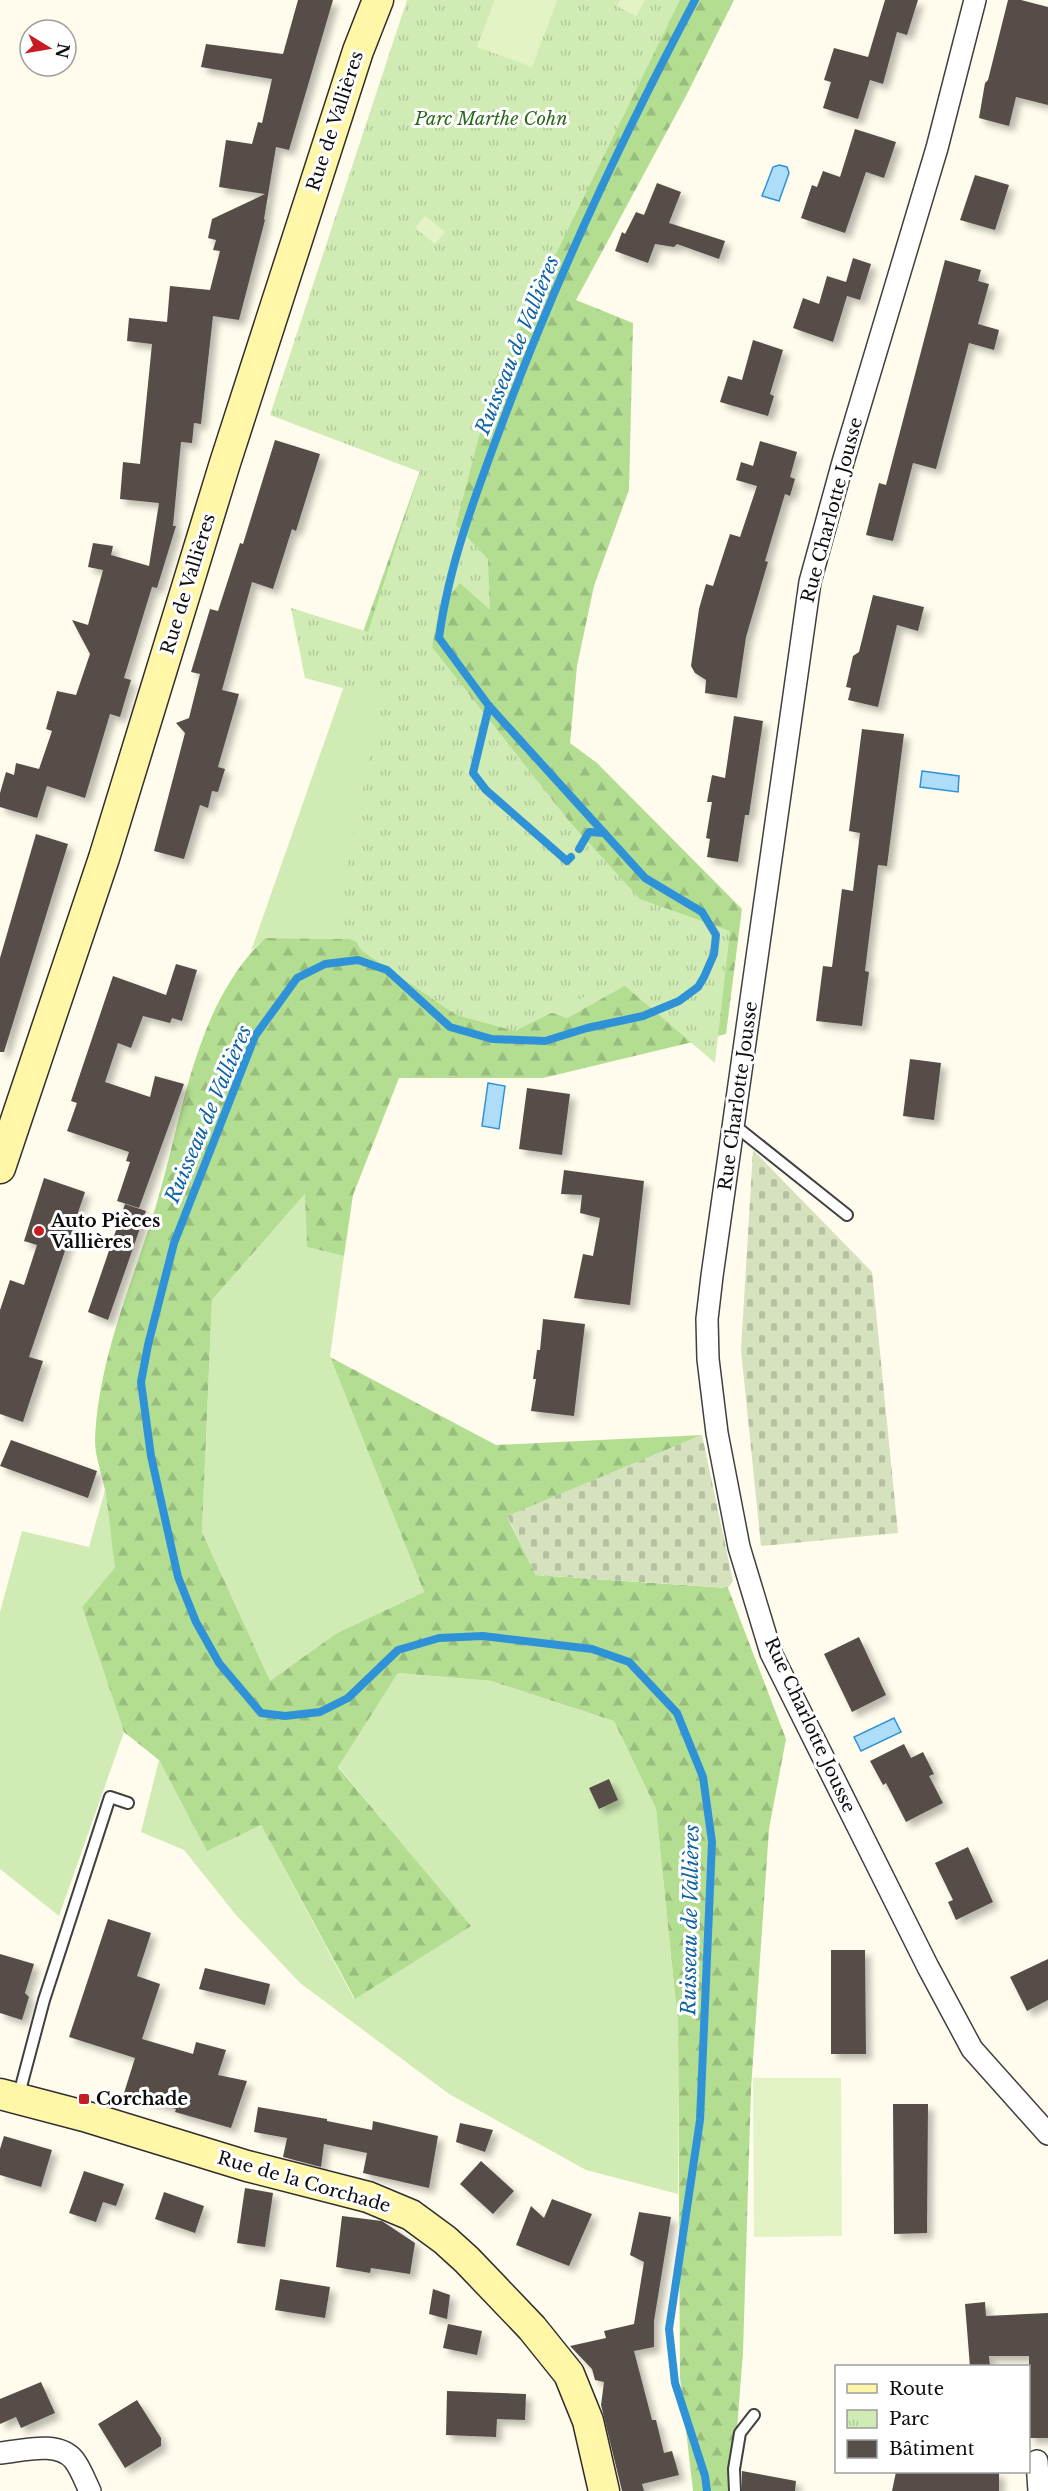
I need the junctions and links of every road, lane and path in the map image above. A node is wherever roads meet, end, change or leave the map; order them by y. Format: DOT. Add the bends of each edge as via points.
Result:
graph roads {
  1 [pos="378,0"];
  2 [pos="975,0"];
  3 [pos="734,1125"];
  4 [pos="0,1168"];
  5 [pos="848,1215"];
  6 [pos="128,1803"];
  7 [pos="9,2096"];
  8 [pos="1048,2134"];
  9 [pos="754,2415"];
  10 [pos="0,2453"];
  11 [pos="1037,2462"];
  12 [pos="90,2491"];
  13 [pos="604,2491"];
  14 [pos="735,2491"];
  15 [pos="1039,2491"];
  1 -- 4 [label="main road, Rue de Vallières" via="231,443 104,858"];
  2 -- 3 [label="street, Rue Charlotte Jousse" via="937,148 810,582"];
  3 -- 5 [label="lane"];
  3 -- 8 [label="street, Rue Charlotte Jousse" via="707,1319 708,1359 717,1433 739,1547 771,1653 972,2049"];
  6 -- 7 [label="lane" via="110,1797"];
  7 -- 13 [label="main road, Rue de la Corchade" via="368,2197 428,2227 483,2277 569,2374 588,2421"];
  9 -- 14 [label="lane" via="740,2433"];
  10 -- 12 [label="street" via="46,2448 62,2451 74,2460"];
  11 -- 15 [label="street"];
}
